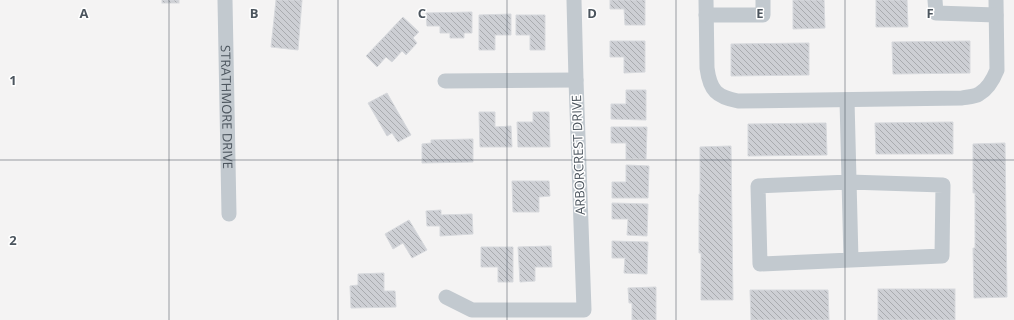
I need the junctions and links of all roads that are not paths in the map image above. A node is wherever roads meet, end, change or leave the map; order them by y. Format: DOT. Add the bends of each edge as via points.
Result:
graph roads {
  1 [pos="225,0"];
  2 [pos="574,0"];
  3 [pos="763,0"];
  4 [pos="936,0"];
  5 [pos="706,7"];
  6 [pos="996,7"];
  7 [pos="576,80"];
  8 [pos="445,81"];
  9 [pos="847,100"];
  10 [pos="849,182"];
  11 [pos="229,214"];
  12 [pos="851,260"];
  13 [pos="446,297"];
  1 -- 11 [label="street, STRATHMORE DRIVE"];
  2 -- 7 [label="street, ARBORCREST DRIVE"];
  3 -- 5 [label="street" via="763,15"];
  4 -- 6 [label="street" via="936,13"];
  5 -- 9 [label="street" via="708,79 716,93 738,101"];
  6 -- 9 [label="street" via="997,70 993,80 978,95 962,98"];
  7 -- 8 [label="street"];
  7 -- 13 [label="street, ARBORCREST DRIVE" via="584,310 472,310"];
  9 -- 10 [label="street"];
  10 -- 12 [label="street"];
  10 -- 12 [label="street" via="943,185 942,256"];
  10 -- 12 [label="street" via="758,186 760,264"];
}
